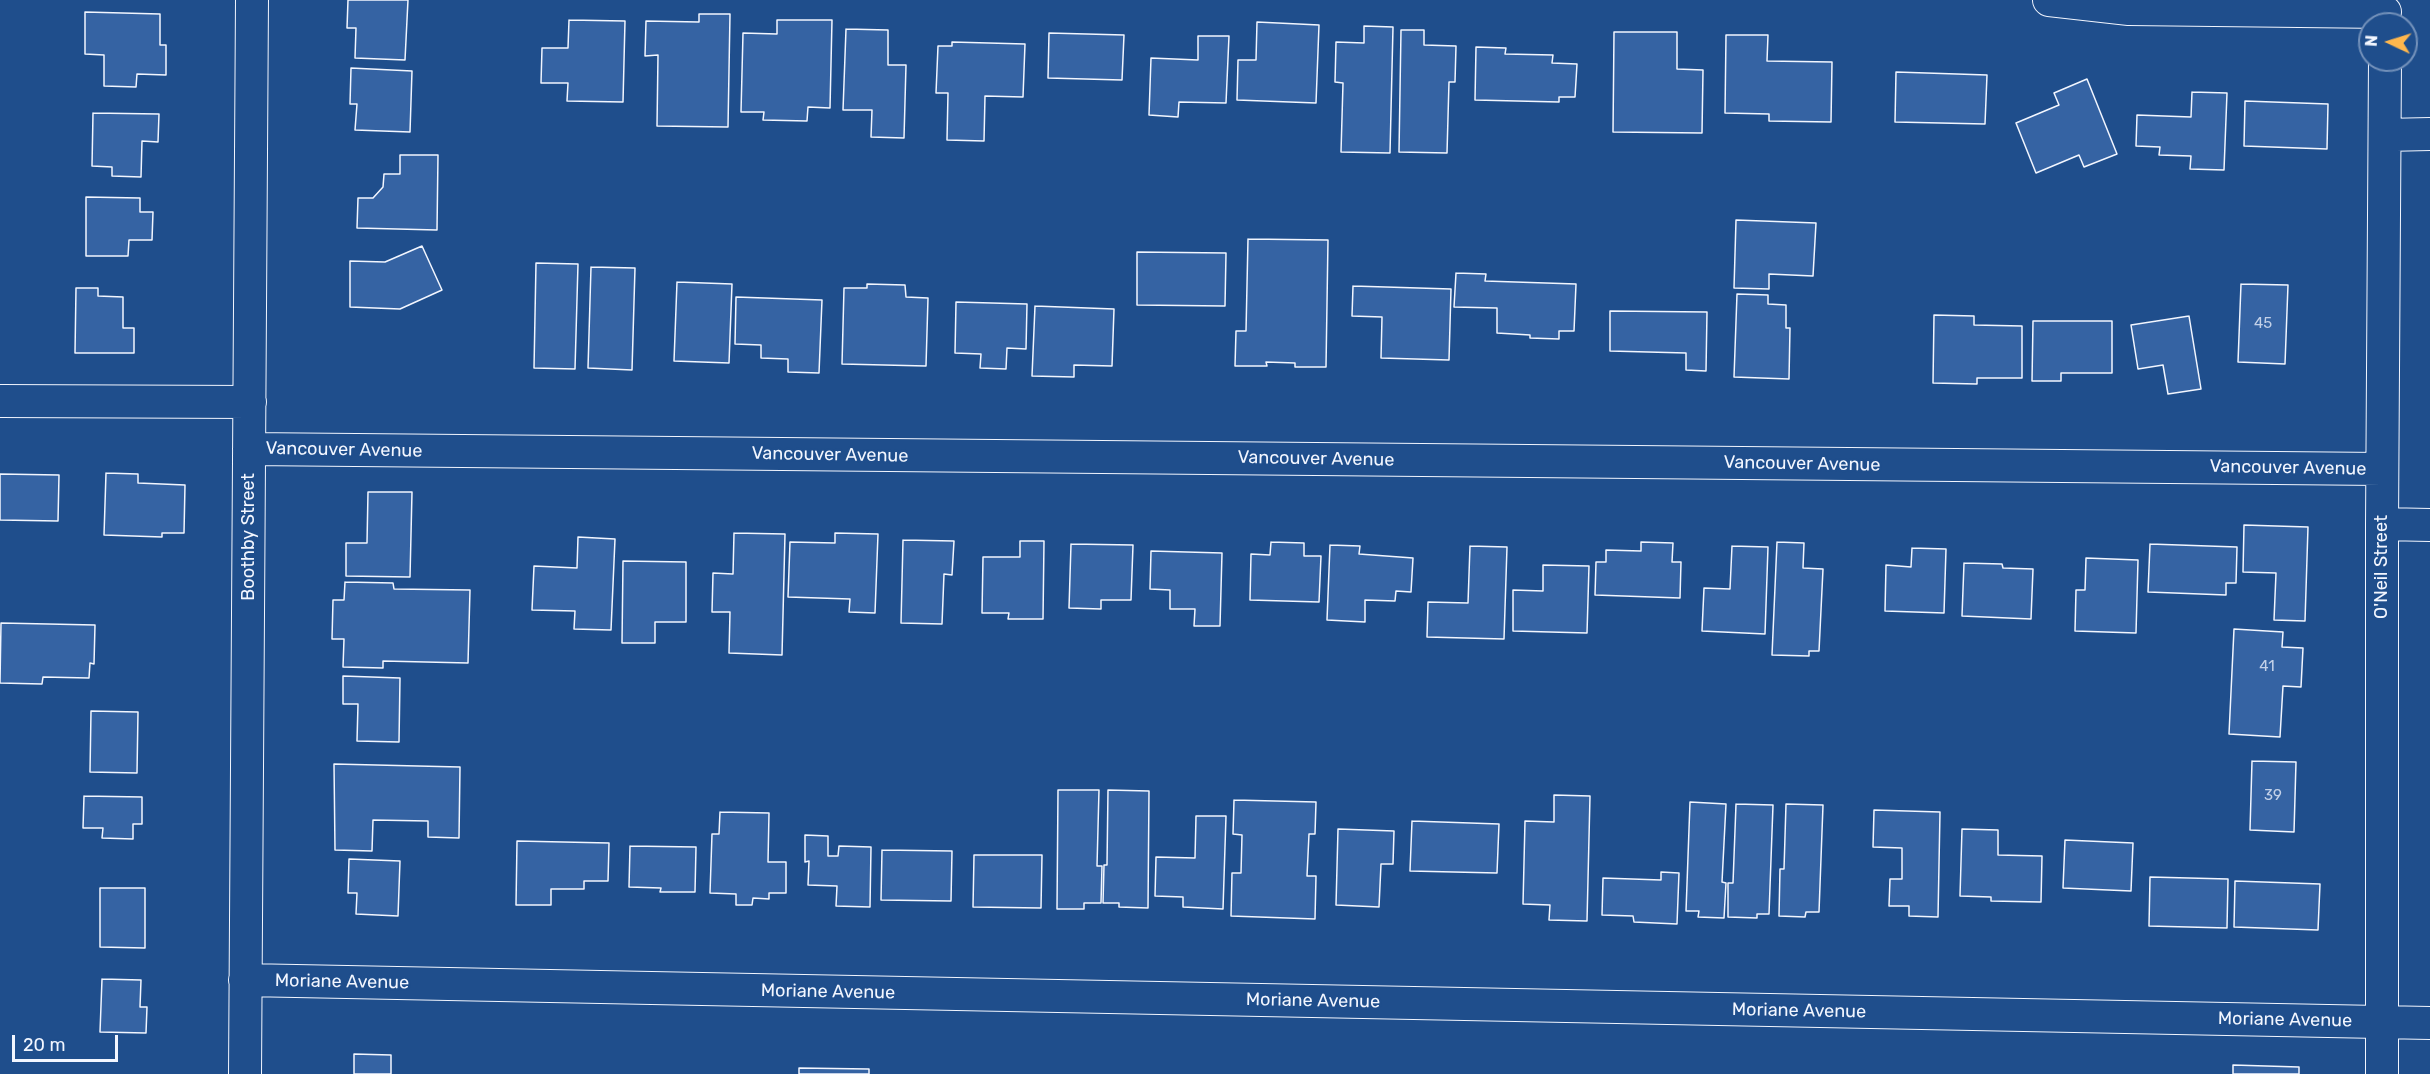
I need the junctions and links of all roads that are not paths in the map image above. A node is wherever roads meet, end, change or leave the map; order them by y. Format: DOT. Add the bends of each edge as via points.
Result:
graph roads {
  1 [pos="252,0"];
  2 [pos="2049,0"];
  3 [pos="2385,12"];
  4 [pos="2385,72"];
  5 [pos="2430,134"];
  6 [pos="2385,135"];
  7 [pos="0,401"];
  8 [pos="250,402"];
  9 [pos="249,449"];
  10 [pos="2382,469"];
  11 [pos="2382,524"];
  12 [pos="2430,525"];
  13 [pos="245,980"];
  14 [pos="2382,1022"];
  15 [pos="2430,1023"];
  16 [pos="245,1074"];
  17 [pos="2382,1074"];
  1 -- 8 [label="street, Boothby Street"];
  2 -- 3 [label="street" via="2129,9"];
  4 -- 6 [label="street, O'Neil Street"];
  5 -- 6 [label="street"];
  6 -- 10 [label="street, O'Neil Street"];
  7 -- 8 [label="street"];
  8 -- 9 [label="street, Boothby Street"];
  9 -- 10 [label="street, Vancouver Avenue"];
  9 -- 13 [label="street, Boothby Street"];
  10 -- 11 [label="street, O'Neil Street"];
  11 -- 12 [label="street"];
  11 -- 14 [label="street, O'Neil Street"];
  13 -- 14 [label="street, Moriane Avenue"];
  13 -- 16 [label="street, Boothby Street"];
  14 -- 15 [label="street, Moriane Avenue"];
  14 -- 17 [label="street, O'Neil Street"];
}
